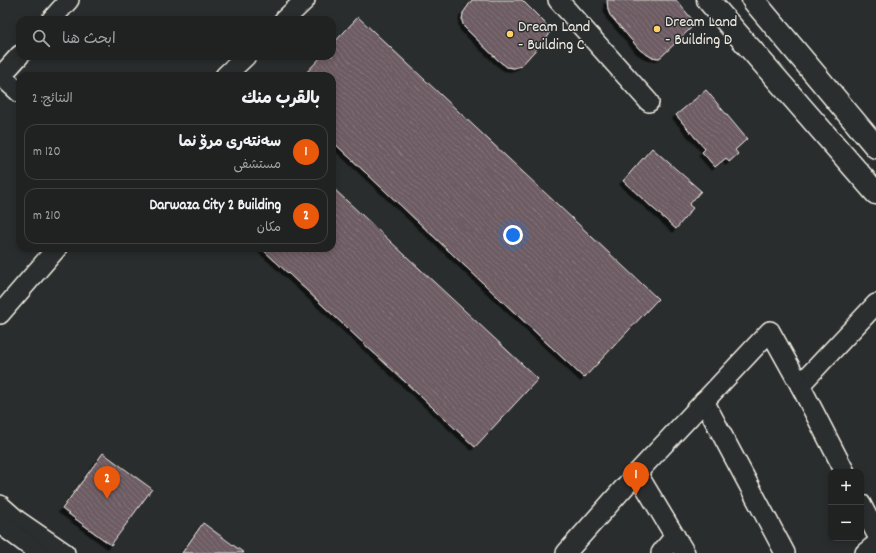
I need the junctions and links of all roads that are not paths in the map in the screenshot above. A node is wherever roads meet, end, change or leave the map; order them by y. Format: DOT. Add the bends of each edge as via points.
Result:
graph roads {
  1 [pos="70,0"];
  2 [pos="559,0"];
  3 [pos="708,0"];
  4 [pos="753,0"];
  5 [pos="298,2"];
  6 [pos="55,16"];
  7 [pos="287,16"];
  8 [pos="16,59"];
  9 [pos="242,60"];
  10 [pos="229,72"];
  11 [pos="1,75"];
  12 [pos="16,89"];
  13 [pos="649,102"];
  14 [pos="876,147"];
  15 [pos="875,191"];
  16 [pos="54,252"];
  17 [pos="875,308"];
  18 [pos="0,314"];
  19 [pos="800,385"];
  20 [pos="704,401"];
  21 [pos="843,469"];
  22 [pos="637,473"];
  23 [pos="0,505"];
  24 [pos="862,505"];
  25 [pos="0,524"];
  26 [pos="876,533"];
  27 [pos="675,536"];
  28 [pos="876,544"];
  29 [pos="39,553"];
  30 [pos="65,553"];
  31 [pos="566,553"];
  32 [pos="661,553"];
  33 [pos="685,553"];
  34 [pos="785,553"];
  35 [pos="865,553"];
  1 -- 6 [label="street"];
  2 -- 13 [label="street"];
  3 -- 15 [label="main road"];
  4 -- 14 [label="main road"];
  5 -- 7 [label="street"];
  8 -- 11 [label="street"];
  9 -- 10 [label="street"];
  11 -- 12 [label="street"];
  16 -- 18 [label="street"];
  17 -- 19 [label="street"];
  19 -- 20 [label="street" via="770,331"];
  19 -- 21 [label="street"];
  20 -- 22 [label="street"];
  20 -- 34 [label="street"];
  22 -- 27 [label="street"];
  22 -- 31 [label="street"];
  23 -- 30 [label="street"];
  24 -- 26 [label="street"];
  25 -- 29 [label="street"];
  27 -- 32 [label="street"];
  27 -- 33 [label="street"];
  28 -- 35 [label="street"];
}
